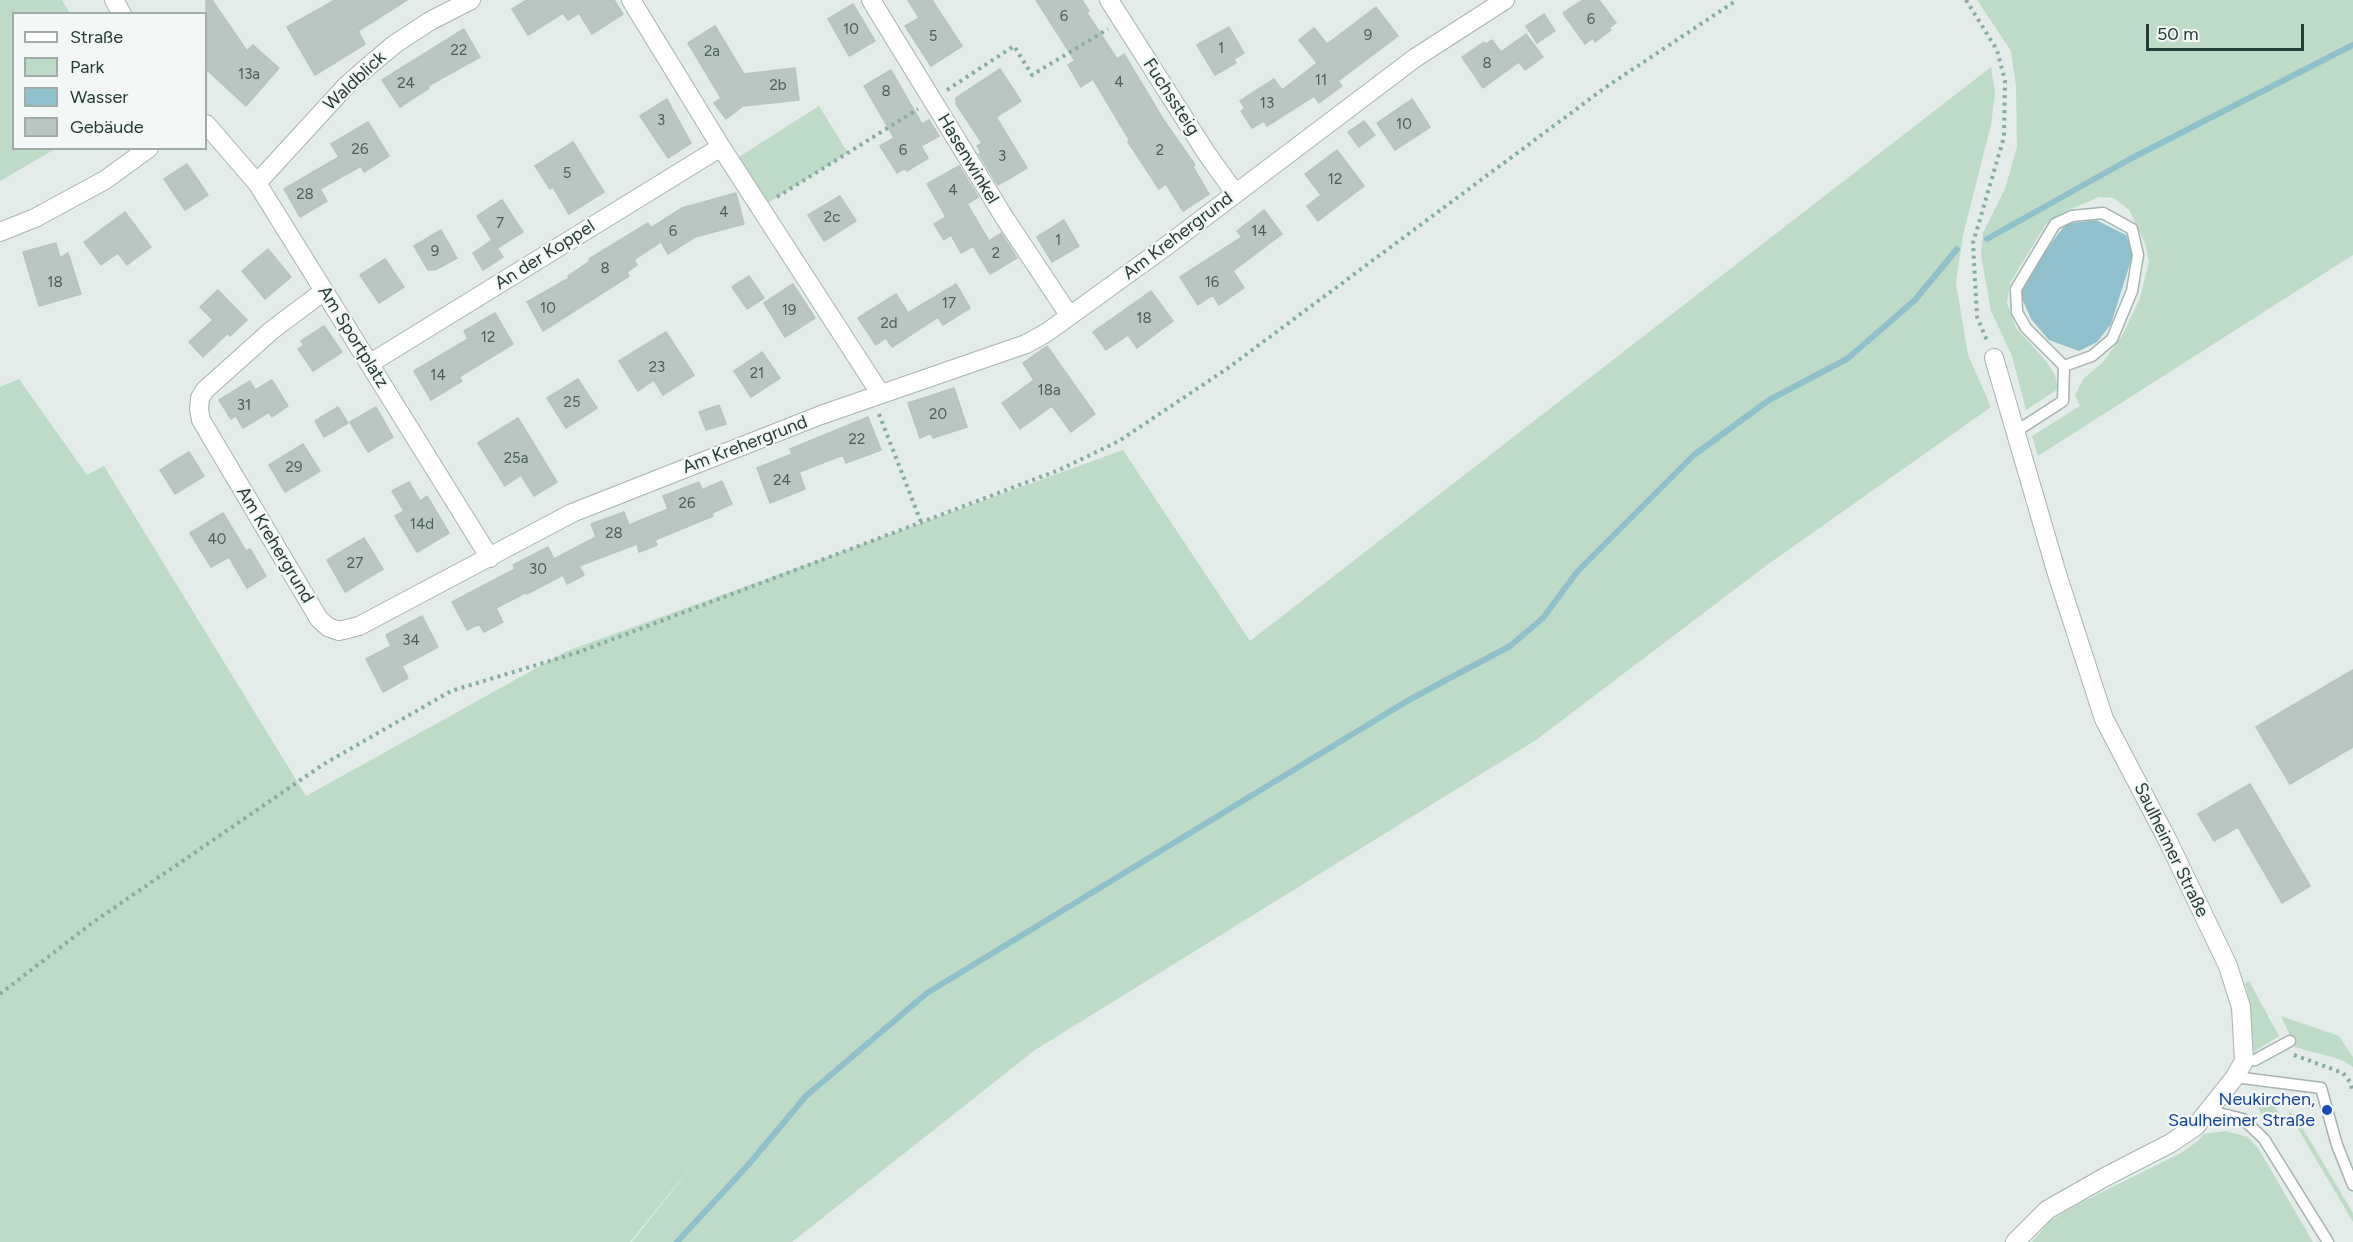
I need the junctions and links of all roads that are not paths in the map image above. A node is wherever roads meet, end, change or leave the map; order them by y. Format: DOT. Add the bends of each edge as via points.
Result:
graph roads {
  1 [pos="471,0"];
  2 [pos="631,0"];
  3 [pos="871,0"];
  4 [pos="1109,0"];
  5 [pos="1505,0"];
  6 [pos="207,125"];
  7 [pos="721,147"];
  8 [pos="145,150"];
  9 [pos="257,183"];
  10 [pos="1235,193"];
  11 [pos="0,232"];
  12 [pos="324,291"];
  13 [pos="1069,315"];
  14 [pos="1994,358"];
  15 [pos="369,363"];
  16 [pos="2064,366"];
  17 [pos="876,395"];
  18 [pos="2015,432"];
  19 [pos="490,558"];
  20 [pos="2285,1043"];
  21 [pos="2240,1069"];
  22 [pos="2210,1111"];
  23 [pos="2353,1185"];
  24 [pos="2015,1242"];
  25 [pos="2328,1242"];
  1 -- 9 [label="street, Waldblick" via="404,38 362,72"];
  2 -- 7 [label="street"];
  3 -- 13 [label="street, Hasenwinkel" via="1004,218"];
  4 -- 10 [label="street, Fuchssteig"];
  5 -- 10 [label="street, Am Krehergrund" via="1415,58"];
  6 -- 9 [label="street, Am Sportplatz"];
  7 -- 15 [label="street, An der Koppel"];
  7 -- 17 [label="street"];
  8 -- 11 [label="street" via="105,180"];
  9 -- 12 [label="street, Am Sportplatz"];
  10 -- 13 [label="street, Am Krehergrund"];
  12 -- 15 [label="street, Am Sportplatz"];
  12 -- 19 [label="street, Am Krehergrund" via="272,330 205,390 199,409 201,420 319,619 339,632 350,630"];
  13 -- 17 [label="street, Am Krehergrund" via="1026,344"];
  14 -- 18 [label="street, Saulheimer Straße"];
  15 -- 19 [label="street, Am Sportplatz"];
  16 -- 16 [label="lane" via="2092,356 2112,339 2132,291 2138,255 2132,229 2103,213 2072,216 2055,224 2016,289 2017,312 2026,328"];
  16 -- 18 [label="lane" via="2063,401"];
  17 -- 19 [label="street, Am Krehergrund" via="572,513"];
  18 -- 21 [label="street, Saulheimer Straße" via="2104,719 2228,966 2241,1007"];
  20 -- 21 [label="lane"];
  21 -- 22 [label="street"];
  21 -- 23 [label="lane" via="2321,1088"];
  22 -- 24 [label="street" via="2171,1143 2047,1210"];
  22 -- 25 [label="lane" via="2243,1119 2264,1139"];
}
